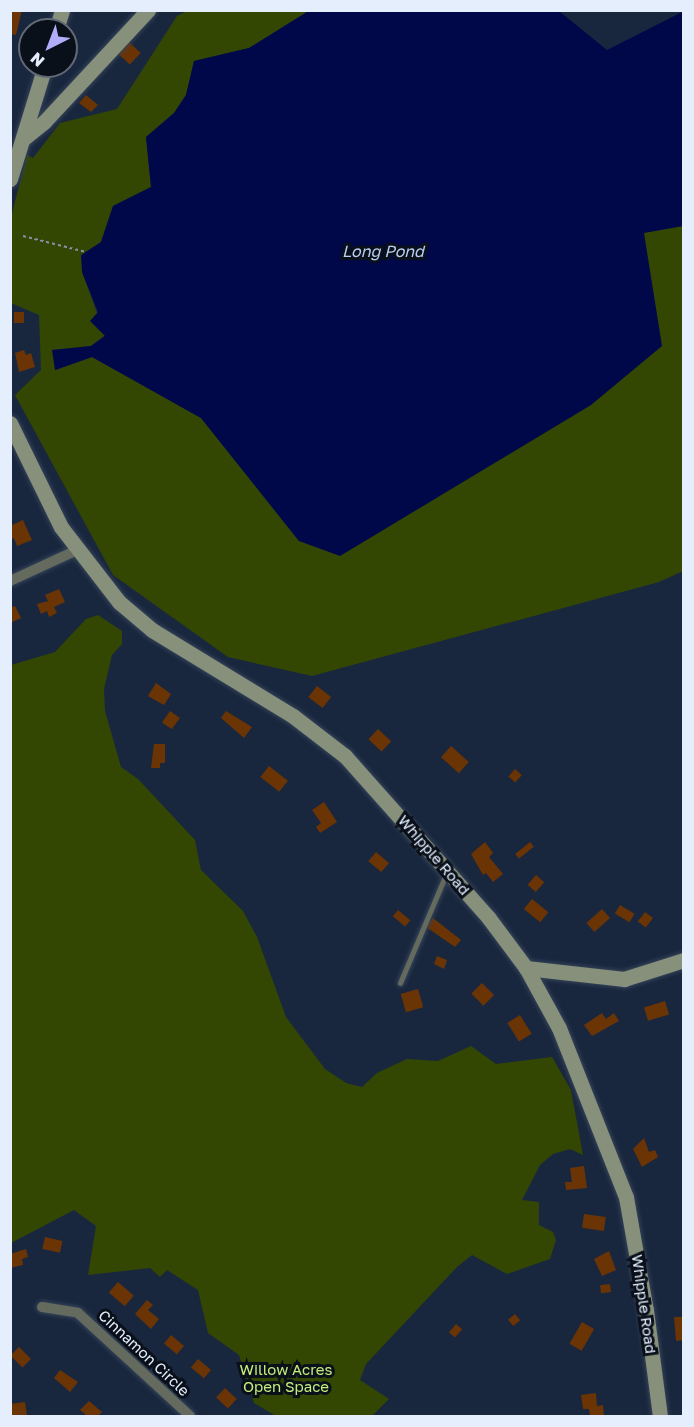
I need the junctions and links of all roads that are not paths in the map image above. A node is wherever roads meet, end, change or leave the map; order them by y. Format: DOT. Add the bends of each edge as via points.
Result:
graph roads {
  1 [pos="148,10"];
  2 [pos="41,78"];
  3 [pos="22,139"];
  4 [pos="10,179"];
  5 [pos="10,423"];
  6 [pos="77,550"];
  7 [pos="10,581"];
  8 [pos="448,871"];
  9 [pos="684,960"];
  10 [pos="526,968"];
  11 [pos="400,983"];
  12 [pos="42,1307"];
  13 [pos="190,1416"];
  14 [pos="660,1416"];
  1 -- 3 [label="main road" via="44,122"];
  2 -- 3 [label="main road"];
  3 -- 4 [label="main road"];
  5 -- 6 [label="main road, Whipple Road" via="61,527"];
  6 -- 7 [label="street"];
  6 -- 8 [label="main road, Whipple Road" via="119,602 152,630 293,716 345,756"];
  8 -- 10 [label="main road, Whipple Road"];
  8 -- 11 [label="lane"];
  9 -- 10 [label="main road" via="624,979"];
  10 -- 14 [label="main road, Whipple Road" via="559,1028 626,1197"];
  12 -- 13 [label="street, Cinnamon Circle" via="78,1313"];
}
